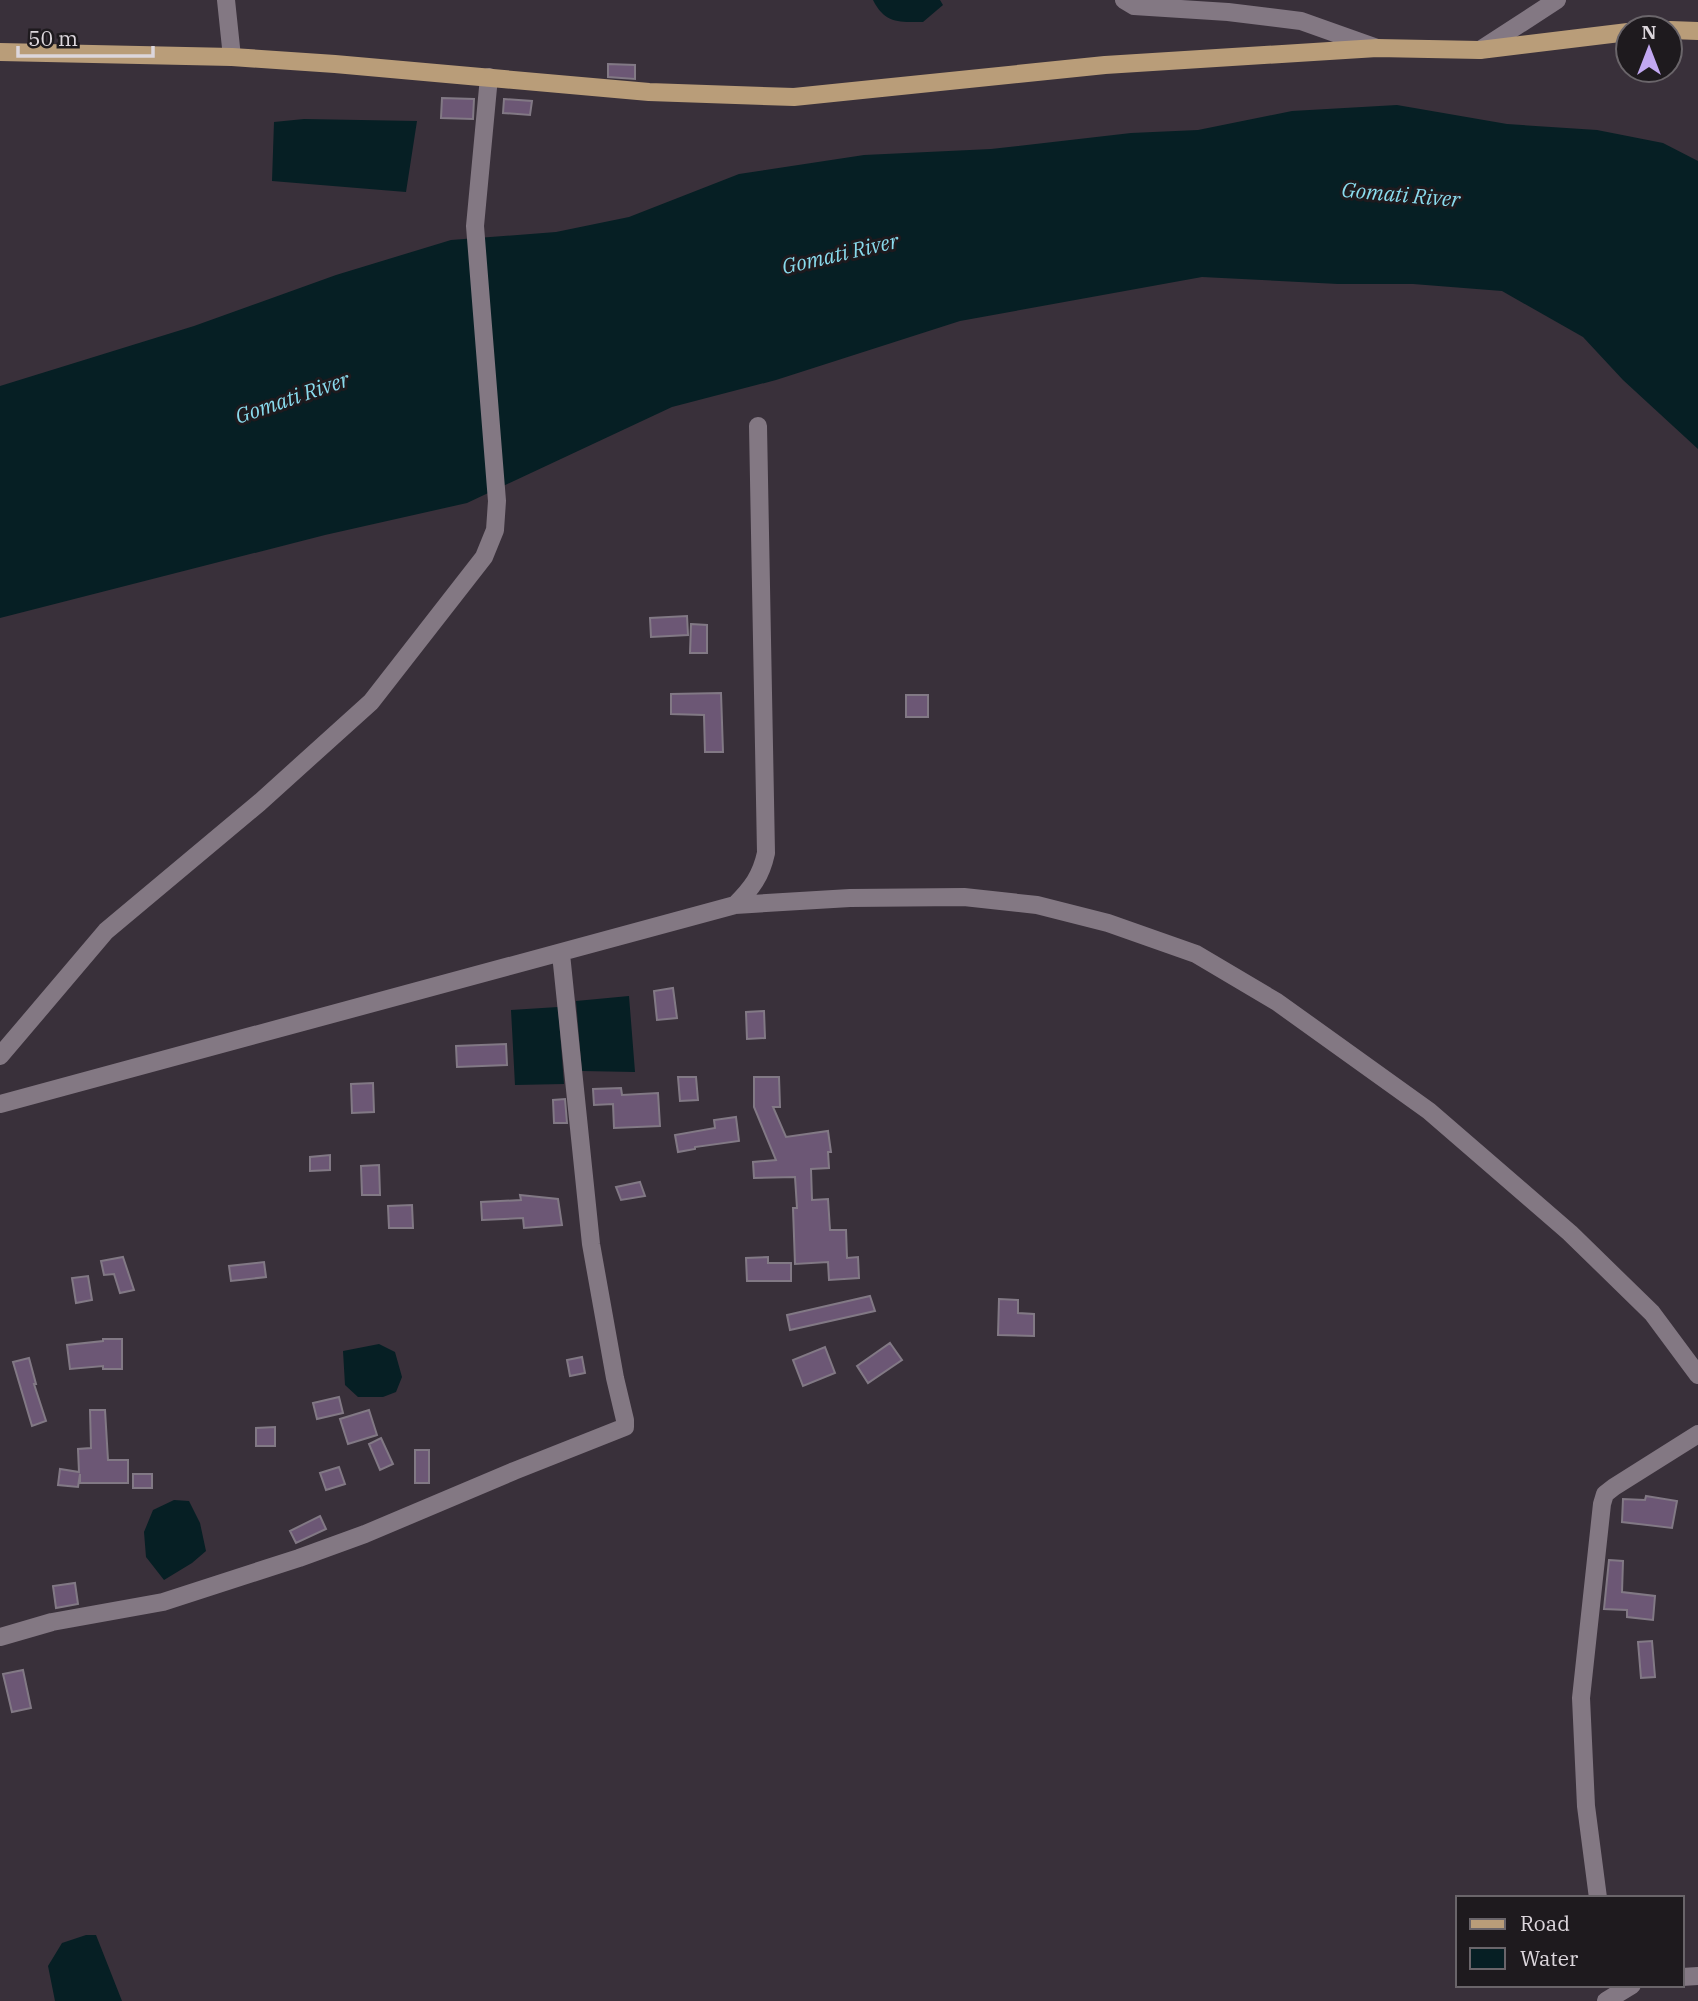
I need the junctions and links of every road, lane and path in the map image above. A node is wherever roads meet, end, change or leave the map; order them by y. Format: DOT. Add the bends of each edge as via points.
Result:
graph roads {
  1 [pos="226,0"];
  2 [pos="1124,0"];
  3 [pos="1557,0"];
  4 [pos="1614,34"];
  5 [pos="1377,48"];
  6 [pos="1480,50"];
  7 [pos="0,52"];
  8 [pos="233,57"];
  9 [pos="489,77"];
  10 [pos="758,426"];
  11 [pos="735,905"];
  12 [pos="561,954"];
  13 [pos="0,1056"];
  14 [pos="0,1104"];
  15 [pos="1698,1375"];
  16 [pos="1698,1434"];
  17 [pos="0,1637"];
  18 [pos="1598,1896"];
  19 [pos="1627,1987"];
  20 [pos="1610,1994"];
  1 -- 8 [label="street"];
  2 -- 5 [label="street" via="1134,6 1301,21"];
  3 -- 6 [label="street"];
  4 -- 6 [label="main road"];
  5 -- 6 [label="main road"];
  5 -- 9 [label="main road" via="1105,65 794,97 649,92"];
  7 -- 8 [label="main road"];
  8 -- 9 [label="main road"];
  9 -- 13 [label="street" via="475,226 496,501 495,530 484,557 371,702 106,931"];
  10 -- 11 [label="street" via="766,853 755,886"];
  11 -- 12 [label="street"];
  11 -- 15 [label="street" via="964,897 1037,905 1108,923 1196,954 1276,1002 1429,1111 1570,1233 1652,1313"];
  12 -- 14 [label="street"];
  12 -- 17 [label="street" via="591,1244 625,1427 299,1558 163,1602 52,1622"];
  16 -- 18 [label="street" via="1614,1487 1602,1504 1581,1698"];
  19 -- 20 [label="street"];
}
